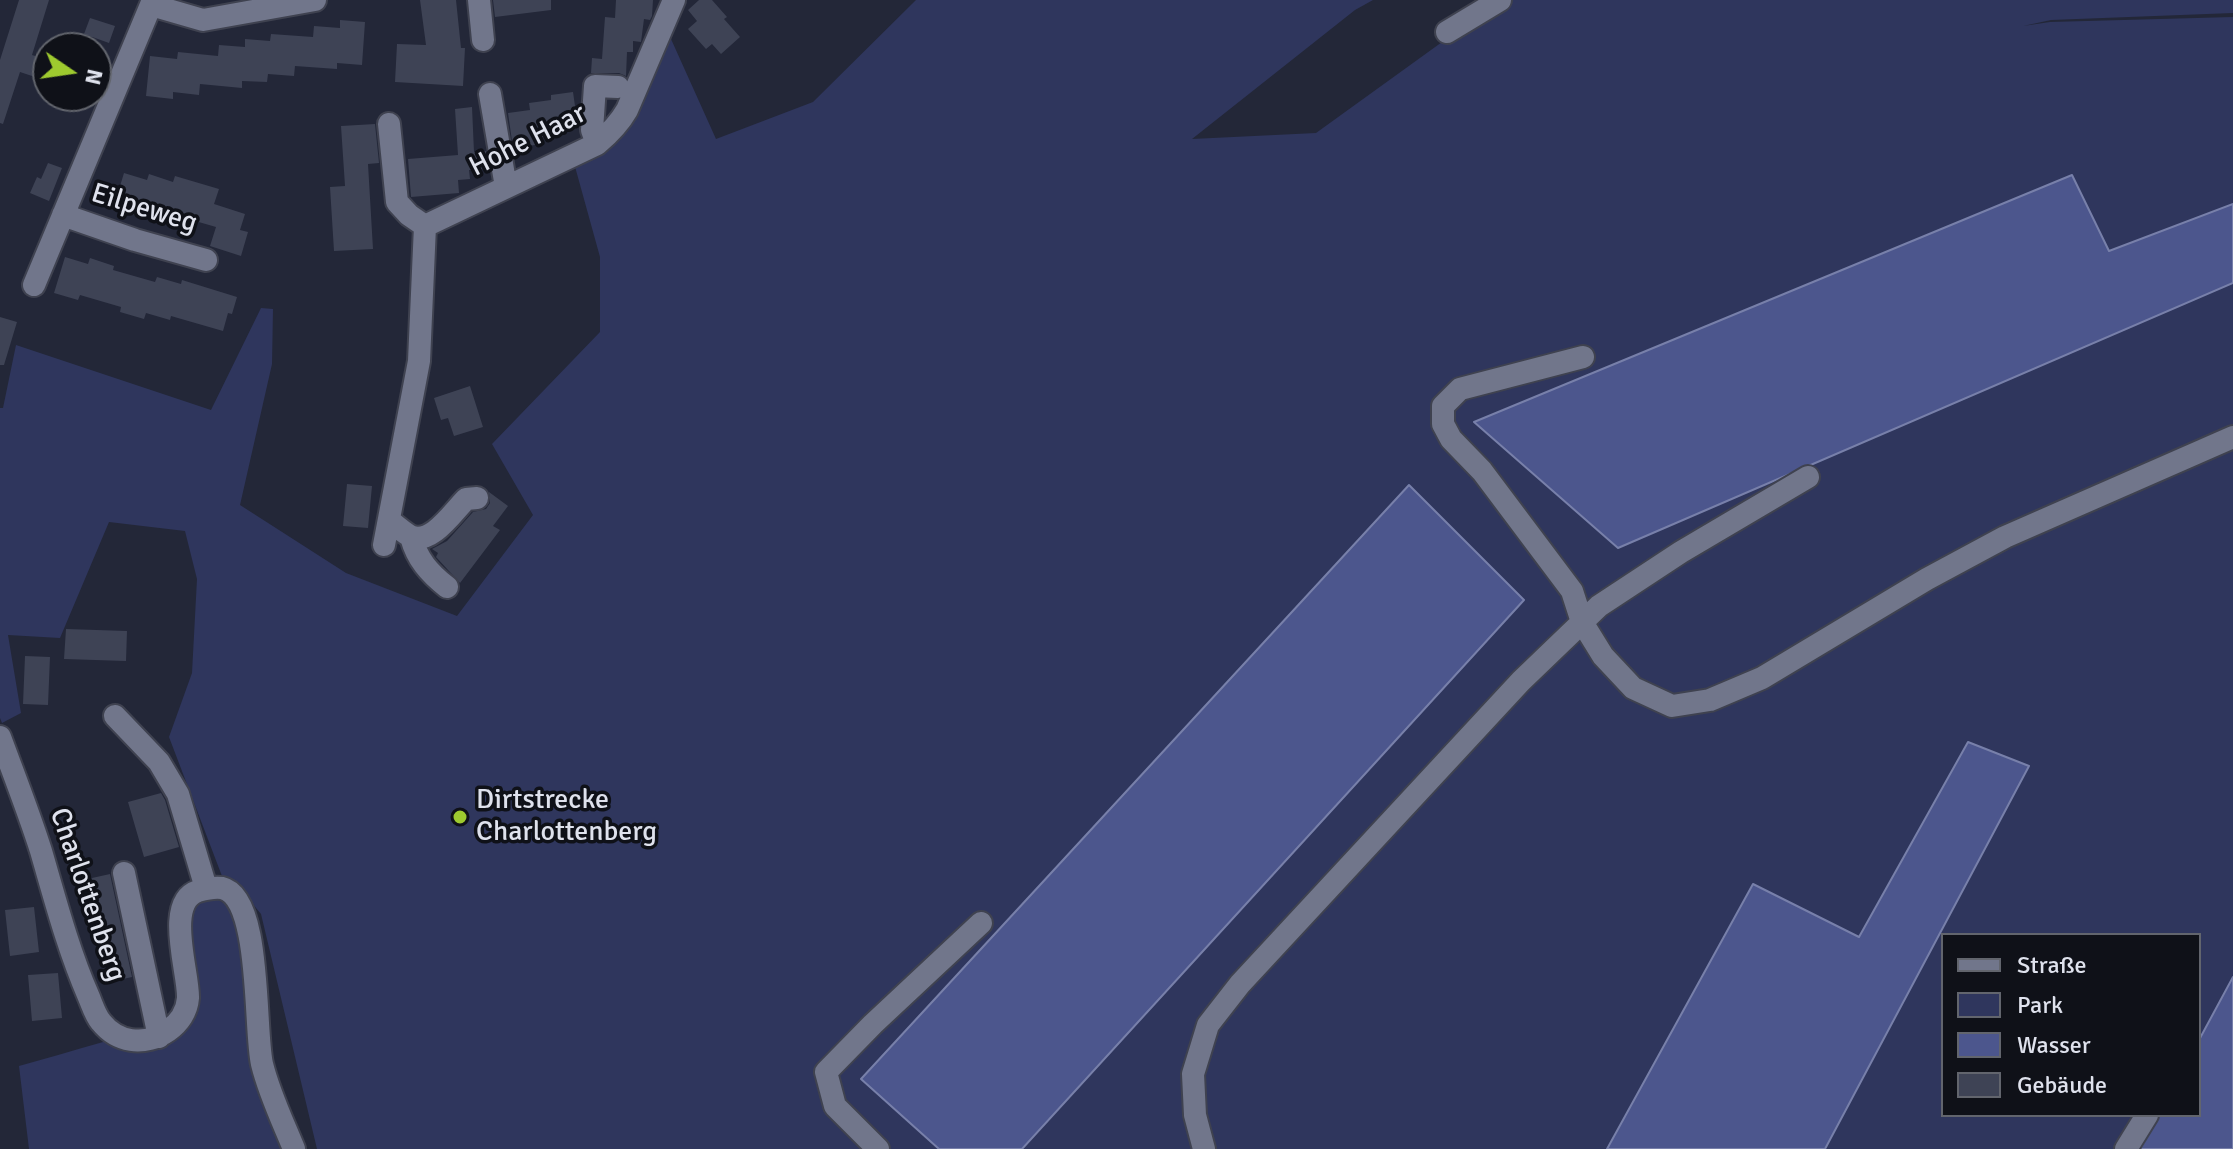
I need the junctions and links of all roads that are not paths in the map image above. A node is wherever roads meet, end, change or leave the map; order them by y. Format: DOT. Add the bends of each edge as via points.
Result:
graph roads {
  1 [pos="315,0"];
  2 [pos="479,0"];
  3 [pos="674,0"];
  4 [pos="1500,0"];
  5 [pos="152,3"];
  6 [pos="1447,32"];
  7 [pos="483,40"];
  8 [pos="618,87"];
  9 [pos="490,94"];
  10 [pos="389,124"];
  11 [pos="597,144"];
  12 [pos="506,187"];
  13 [pos="63,215"];
  14 [pos="425,226"];
  15 [pos="206,260"];
  16 [pos="34,285"];
  17 [pos="1583,357"];
  18 [pos="2233,437"];
  19 [pos="1808,477"];
  20 [pos="477,498"];
  21 [pos="389,520"];
  22 [pos="411,537"];
  23 [pos="384,545"];
  24 [pos="447,587"];
  25 [pos="1582,622"];
  26 [pos="115,716"];
  27 [pos="0,737"];
  28 [pos="124,873"];
  29 [pos="206,888"];
  30 [pos="981,923"];
  31 [pos="159,1037"];
  32 [pos="2146,1117"];
  33 [pos="294,1149"];
  34 [pos="878,1149"];
  35 [pos="1204,1149"];
  36 [pos="2126,1149"];
  1 -- 5 [label="street" via="203,20"];
  2 -- 7 [label="street"];
  3 -- 11 [label="street, Hohe Haar" via="627,110"];
  4 -- 6 [label="street"];
  5 -- 13 [label="street, Eilpeweg"];
  8 -- 11 [label="street" via="595,86 592,130"];
  9 -- 12 [label="street"];
  10 -- 14 [label="street" via="397,202"];
  11 -- 12 [label="street, Hohe Haar"];
  12 -- 14 [label="street, Hohe Haar"];
  13 -- 15 [label="street, Eilpeweg"];
  13 -- 16 [label="street, Eilpeweg"];
  14 -- 21 [label="street" via="419,361"];
  17 -- 25 [label="street" via="1460,389 1443,406 1443,424 1451,439 1511,507 1572,591"];
  18 -- 25 [label="street" via="2005,537 1762,678 1710,700 1672,706 1633,688 1603,656"];
  19 -- 25 [label="street" via="1681,552"];
  20 -- 22 [label="street" via="466,499 434,532"];
  21 -- 22 [label="street"];
  21 -- 23 [label="street"];
  22 -- 24 [label="street" via="432,576"];
  25 -- 35 [label="street" via="1521,681 1208,1025 1193,1074"];
  26 -- 29 [label="street" via="159,762 178,794"];
  27 -- 31 [label="street, Charlottenberg" via="77,970 99,1020 115,1036 135,1041"];
  28 -- 31 [label="street"];
  29 -- 31 [label="street" via="193,893 182,909 180,941 188,999 182,1017"];
  29 -- 33 [label="street" via="224,888 239,900 250,930 262,1063"];
  30 -- 34 [label="street" via="826,1072 835,1106"];
  32 -- 36 [label="street"];
}
